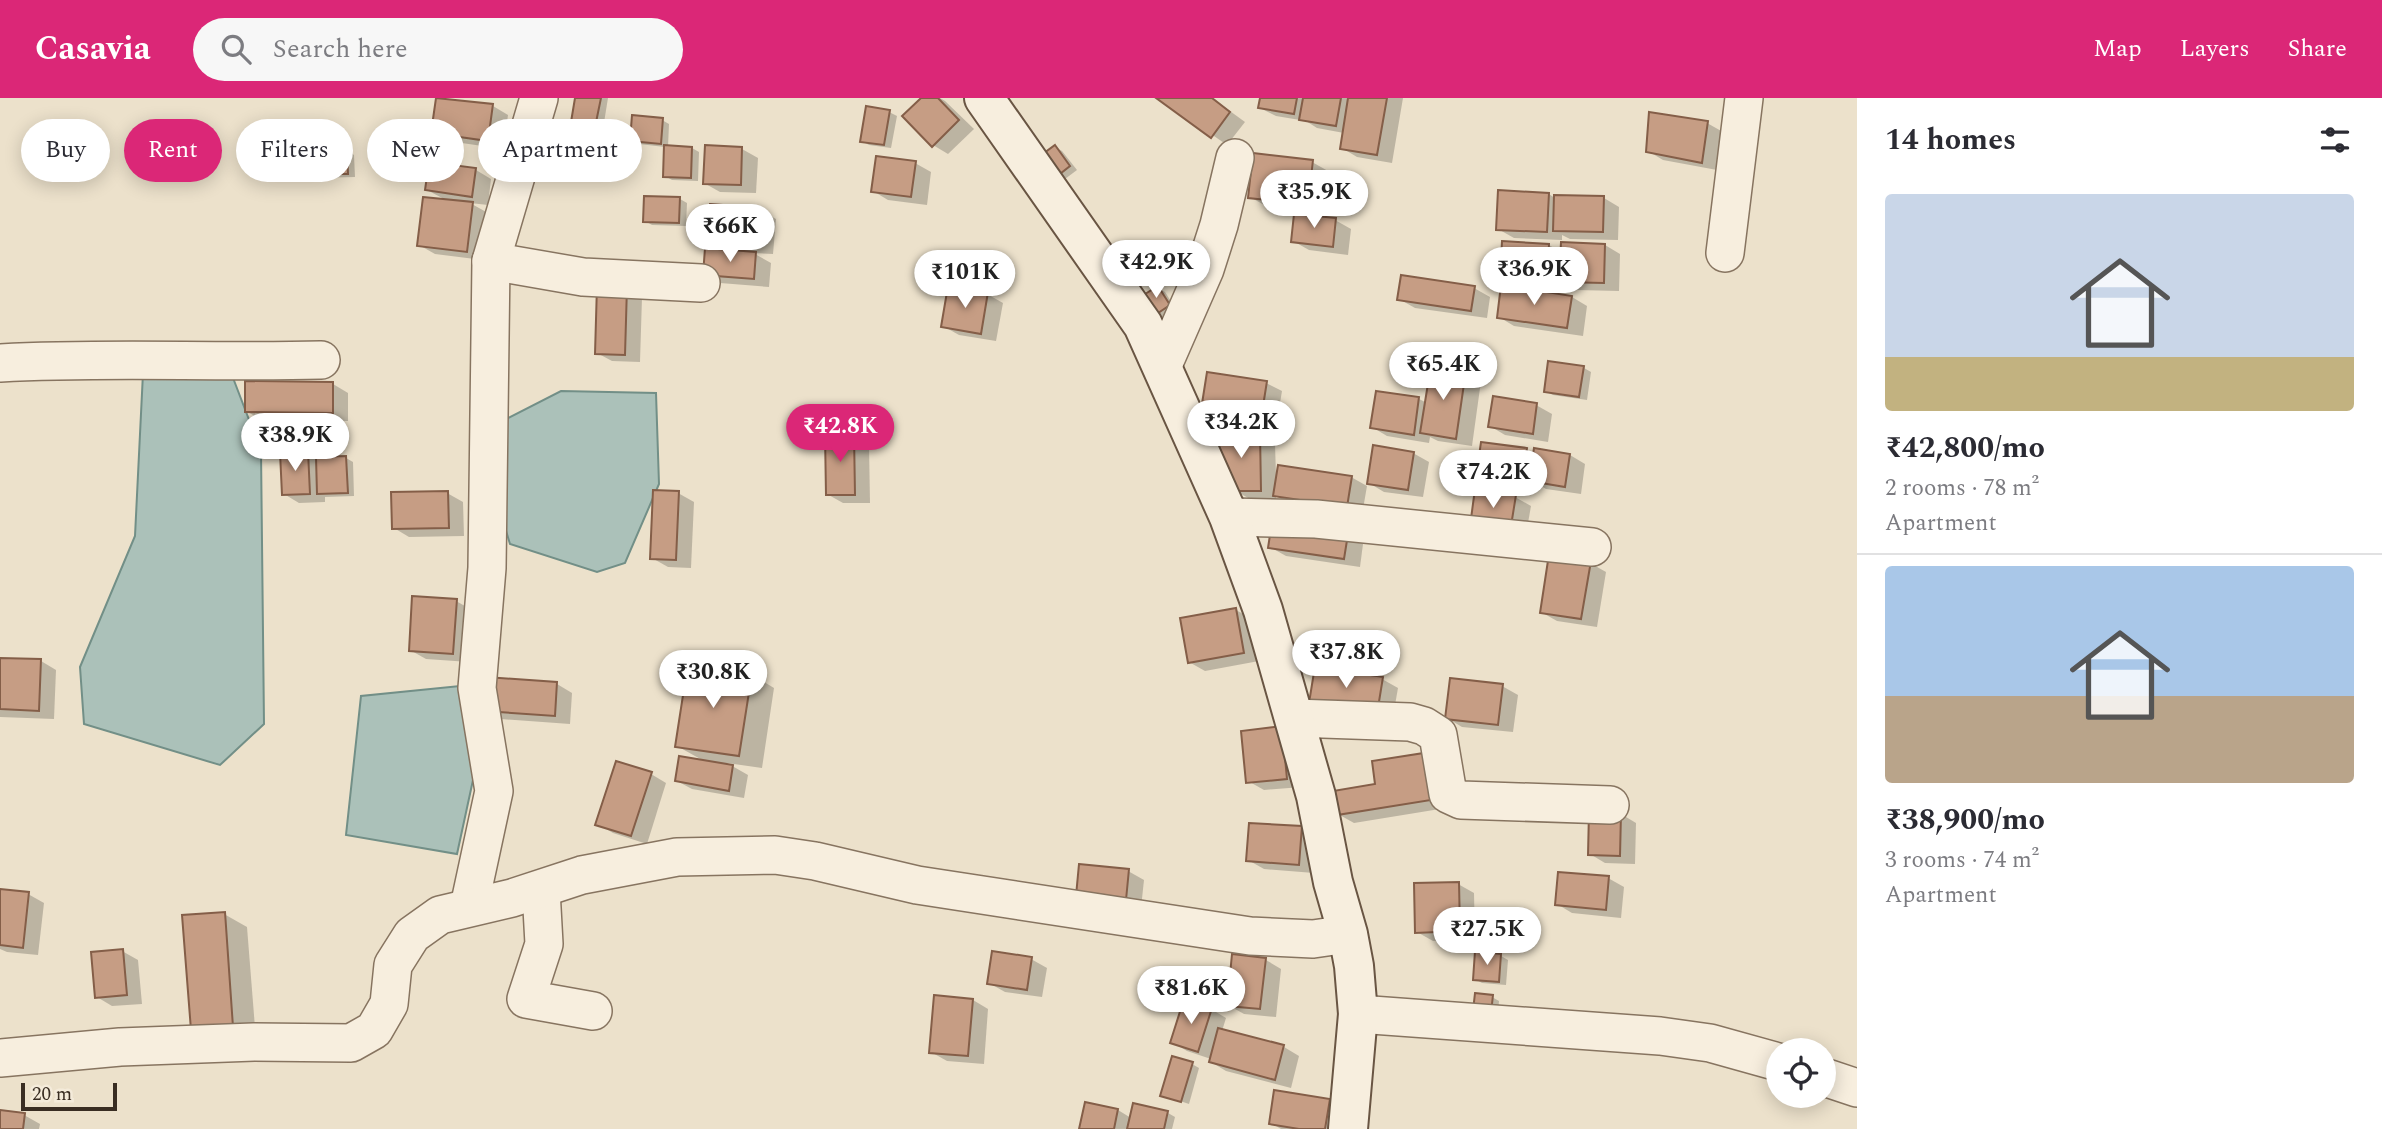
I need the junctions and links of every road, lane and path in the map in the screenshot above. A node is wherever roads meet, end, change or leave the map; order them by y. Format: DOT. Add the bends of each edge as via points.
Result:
graph roads {
  1 [pos="539,98"];
  2 [pos="984,98"];
  3 [pos="1744,98"];
  4 [pos="1235,158"];
  5 [pos="1725,253"];
  6 [pos="491,261"];
  7 [pos="701,283"];
  8 [pos="321,360"];
  9 [pos="0,363"];
  10 [pos="1163,365"];
  11 [pos="1228,517"];
  12 [pos="1592,547"];
  13 [pos="1294,718"];
  14 [pos="1610,805"];
  15 [pos="541,890"];
  16 [pos="469,908"];
  17 [pos="1348,934"];
  18 [pos="593,1011"];
  19 [pos="1358,1014"];
  20 [pos="0,1058"];
  21 [pos="1766,1059"];
  22 [pos="1836,1081"];
  23 [pos="1857,1088"];
  24 [pos="1348,1129"];
  1 -- 6 [label="street"];
  2 -- 10 [label="street" via="1122,293"];
  3 -- 5 [label="street"];
  4 -- 10 [label="street" via="1205,269"];
  6 -- 7 [label="street" via="583,277"];
  6 -- 16 [label="street" via="487,568 477,688 494,791"];
  8 -- 9 [label="street"];
  10 -- 11 [label="street"];
  11 -- 12 [label="street" via="1316,519"];
  11 -- 13 [label="street" via="1263,610"];
  13 -- 14 [label="street" via="1424,726 1438,735 1448,794 1461,800"];
  13 -- 17 [label="street"];
  15 -- 16 [label="street"];
  15 -- 17 [label="street" via="582,875 677,856 775,855 918,885 1250,936 1313,939"];
  15 -- 18 [label="street" via="544,944 526,999"];
  16 -- 20 [label="street" via="440,915 411,935 393,965 388,1004 374,1030 351,1043 120,1047"];
  17 -- 19 [label="street"];
  19 -- 21 [label="street" via="1660,1036 1710,1043"];
  19 -- 24 [label="street"];
  22 -- 23 [label="street"];
}
